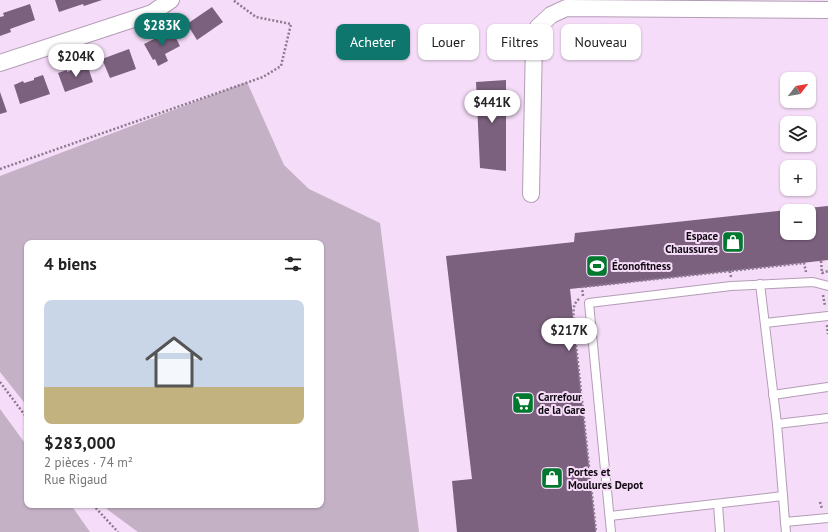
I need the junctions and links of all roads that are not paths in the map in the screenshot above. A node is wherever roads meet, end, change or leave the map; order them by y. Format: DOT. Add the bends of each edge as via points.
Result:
graph roads {
  1 [pos="171,0"];
  2 [pos="828,10"];
  3 [pos="0,63"];
  4 [pos="531,194"];
  5 [pos="760,284"];
  6 [pos="825,290"];
  7 [pos="827,314"];
  8 [pos="765,323"];
  9 [pos="828,387"];
  10 [pos="773,394"];
  11 [pos="828,418"];
  12 [pos="777,424"];
  13 [pos="783,496"];
  14 [pos="718,504"];
  15 [pos="610,516"];
  16 [pos="828,518"];
  17 [pos="785,522"];
  18 [pos="611,532"];
  19 [pos="720,532"];
  20 [pos="786,532"];
  1 -- 3 [label="street" via="152,13"];
  2 -- 4 [label="street" via="566,8 551,15 538,27 534,42"];
  5 -- 6 [label="lane" via="813,282"];
  5 -- 8 [label="lane"];
  5 -- 15 [label="lane" via="589,303"];
  7 -- 8 [label="lane"];
  8 -- 10 [label="lane"];
  9 -- 10 [label="lane"];
  10 -- 12 [label="lane"];
  11 -- 12 [label="lane"];
  12 -- 13 [label="lane"];
  13 -- 14 [label="lane"];
  13 -- 17 [label="lane"];
  14 -- 15 [label="lane"];
  14 -- 19 [label="lane"];
  15 -- 18 [label="lane"];
  16 -- 17 [label="lane"];
  17 -- 20 [label="lane"];
}
